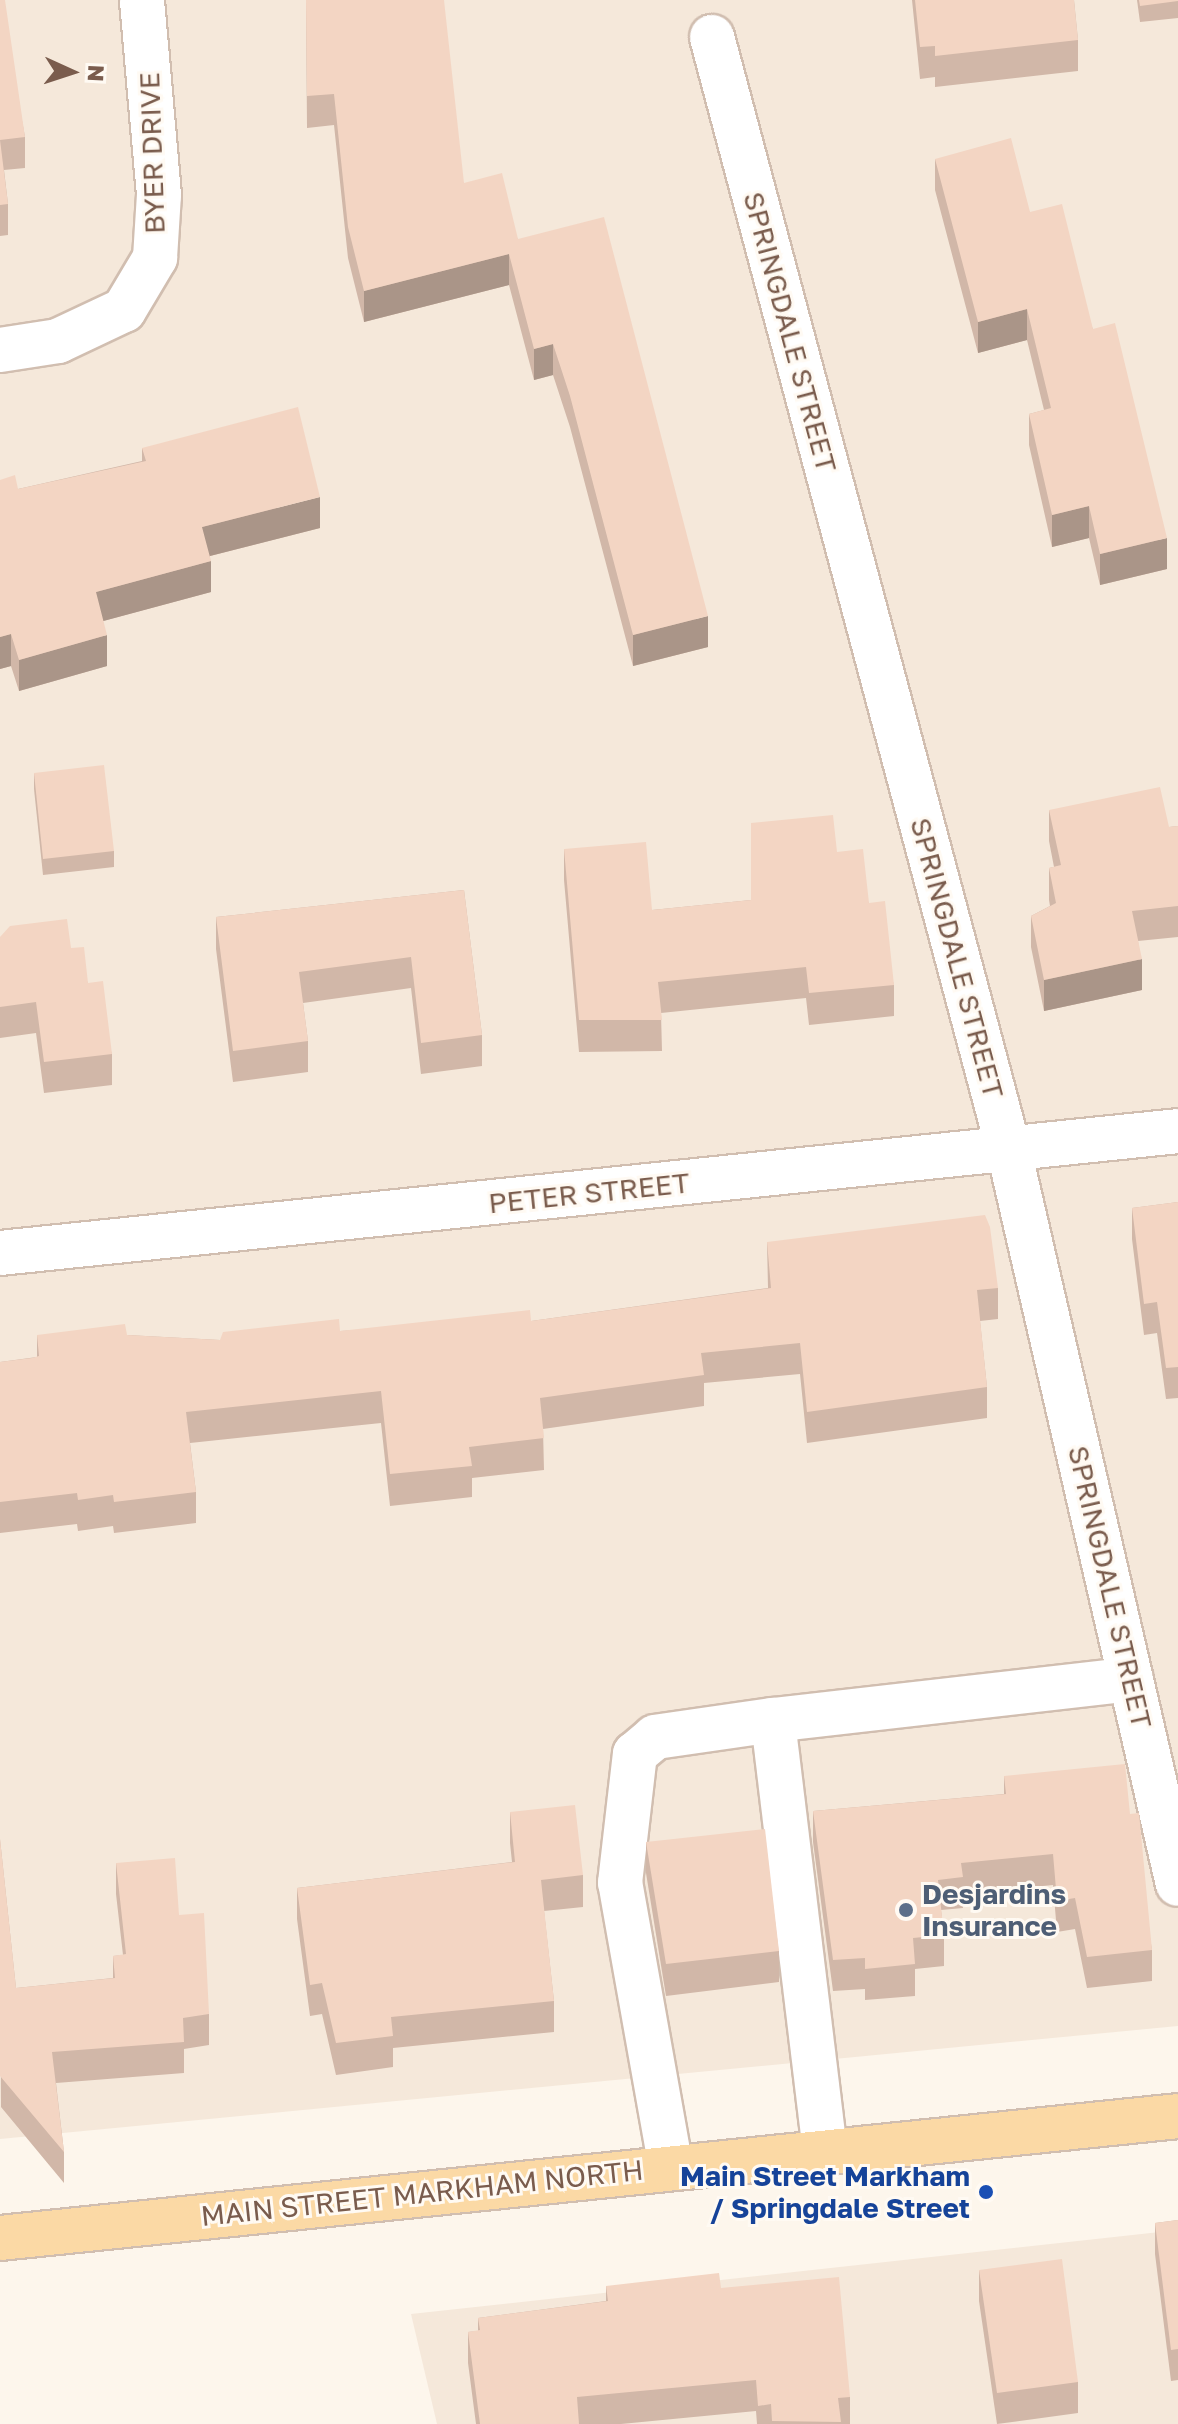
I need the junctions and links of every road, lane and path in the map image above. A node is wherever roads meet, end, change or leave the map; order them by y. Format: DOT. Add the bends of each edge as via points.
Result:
graph roads {
  1 [pos="142,0"];
  2 [pos="712,37"];
  3 [pos="0,350"];
  4 [pos="1178,1131"];
  5 [pos="1009,1151"];
  6 [pos="0,1253"];
  7 [pos="1131,1679"];
  8 [pos="773,1720"];
  9 [pos="1178,1884"];
  10 [pos="1178,2116"];
  11 [pos="825,2151"];
  12 [pos="671,2168"];
  13 [pos="0,2238"];
  1 -- 3 [label="street, BYER DRIVE" via="159,195 155,258 124,310 58,341"];
  2 -- 5 [label="street, SPRINGDALE STREET"];
  4 -- 5 [label="street, PETER STREET"];
  5 -- 6 [label="street, PETER STREET"];
  5 -- 7 [label="street, SPRINGDALE STREET"];
  7 -- 8 [label="street"];
  7 -- 9 [label="street, SPRINGDALE STREET"];
  8 -- 11 [label="street"];
  8 -- 12 [label="street" via="655,1737 635,1754 620,1883"];
  10 -- 11 [label="main road, MAIN STREET MARKHAM NORTH"];
  11 -- 12 [label="main road, MAIN STREET MARKHAM NORTH"];
  12 -- 13 [label="main road, MAIN STREET MARKHAM NORTH"];
}
